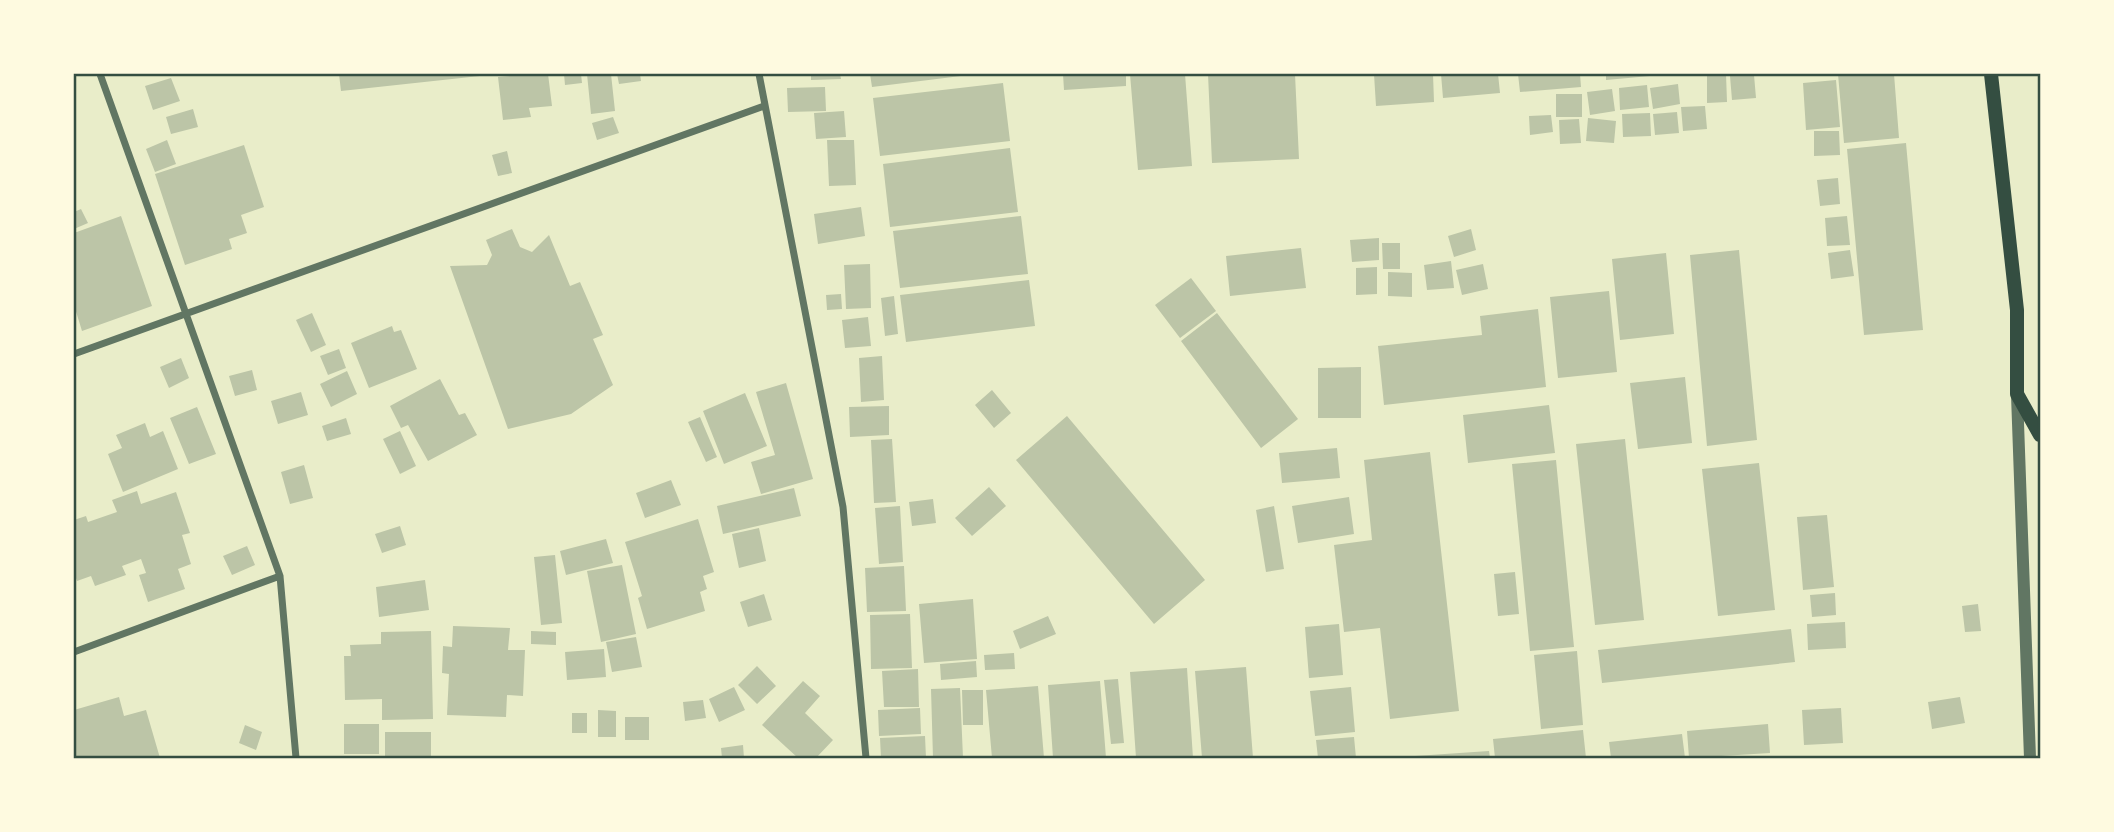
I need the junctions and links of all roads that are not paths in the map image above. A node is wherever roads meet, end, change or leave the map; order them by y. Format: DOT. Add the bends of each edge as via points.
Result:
graph roads {
  1 [pos="100,74"];
  2 [pos="759,74"];
  3 [pos="1991,74"];
  4 [pos="764,106"];
  5 [pos="184,313"];
  6 [pos="74,354"];
  7 [pos="2017,394"];
  8 [pos="2040,435"];
  9 [pos="280,576"];
  10 [pos="74,652"];
  11 [pos="296,758"];
  12 [pos="866,758"];
  13 [pos="2030,758"];
  1 -- 5 [label="street"];
  2 -- 4 [label="street"];
  3 -- 7 [label="main road" via="2017,310"];
  4 -- 5 [label="street"];
  4 -- 12 [label="street" via="843,507"];
  5 -- 6 [label="street"];
  5 -- 9 [label="street"];
  7 -- 8 [label="main road"];
  7 -- 13 [label="street"];
  9 -- 10 [label="street"];
  9 -- 11 [label="street"];
}
